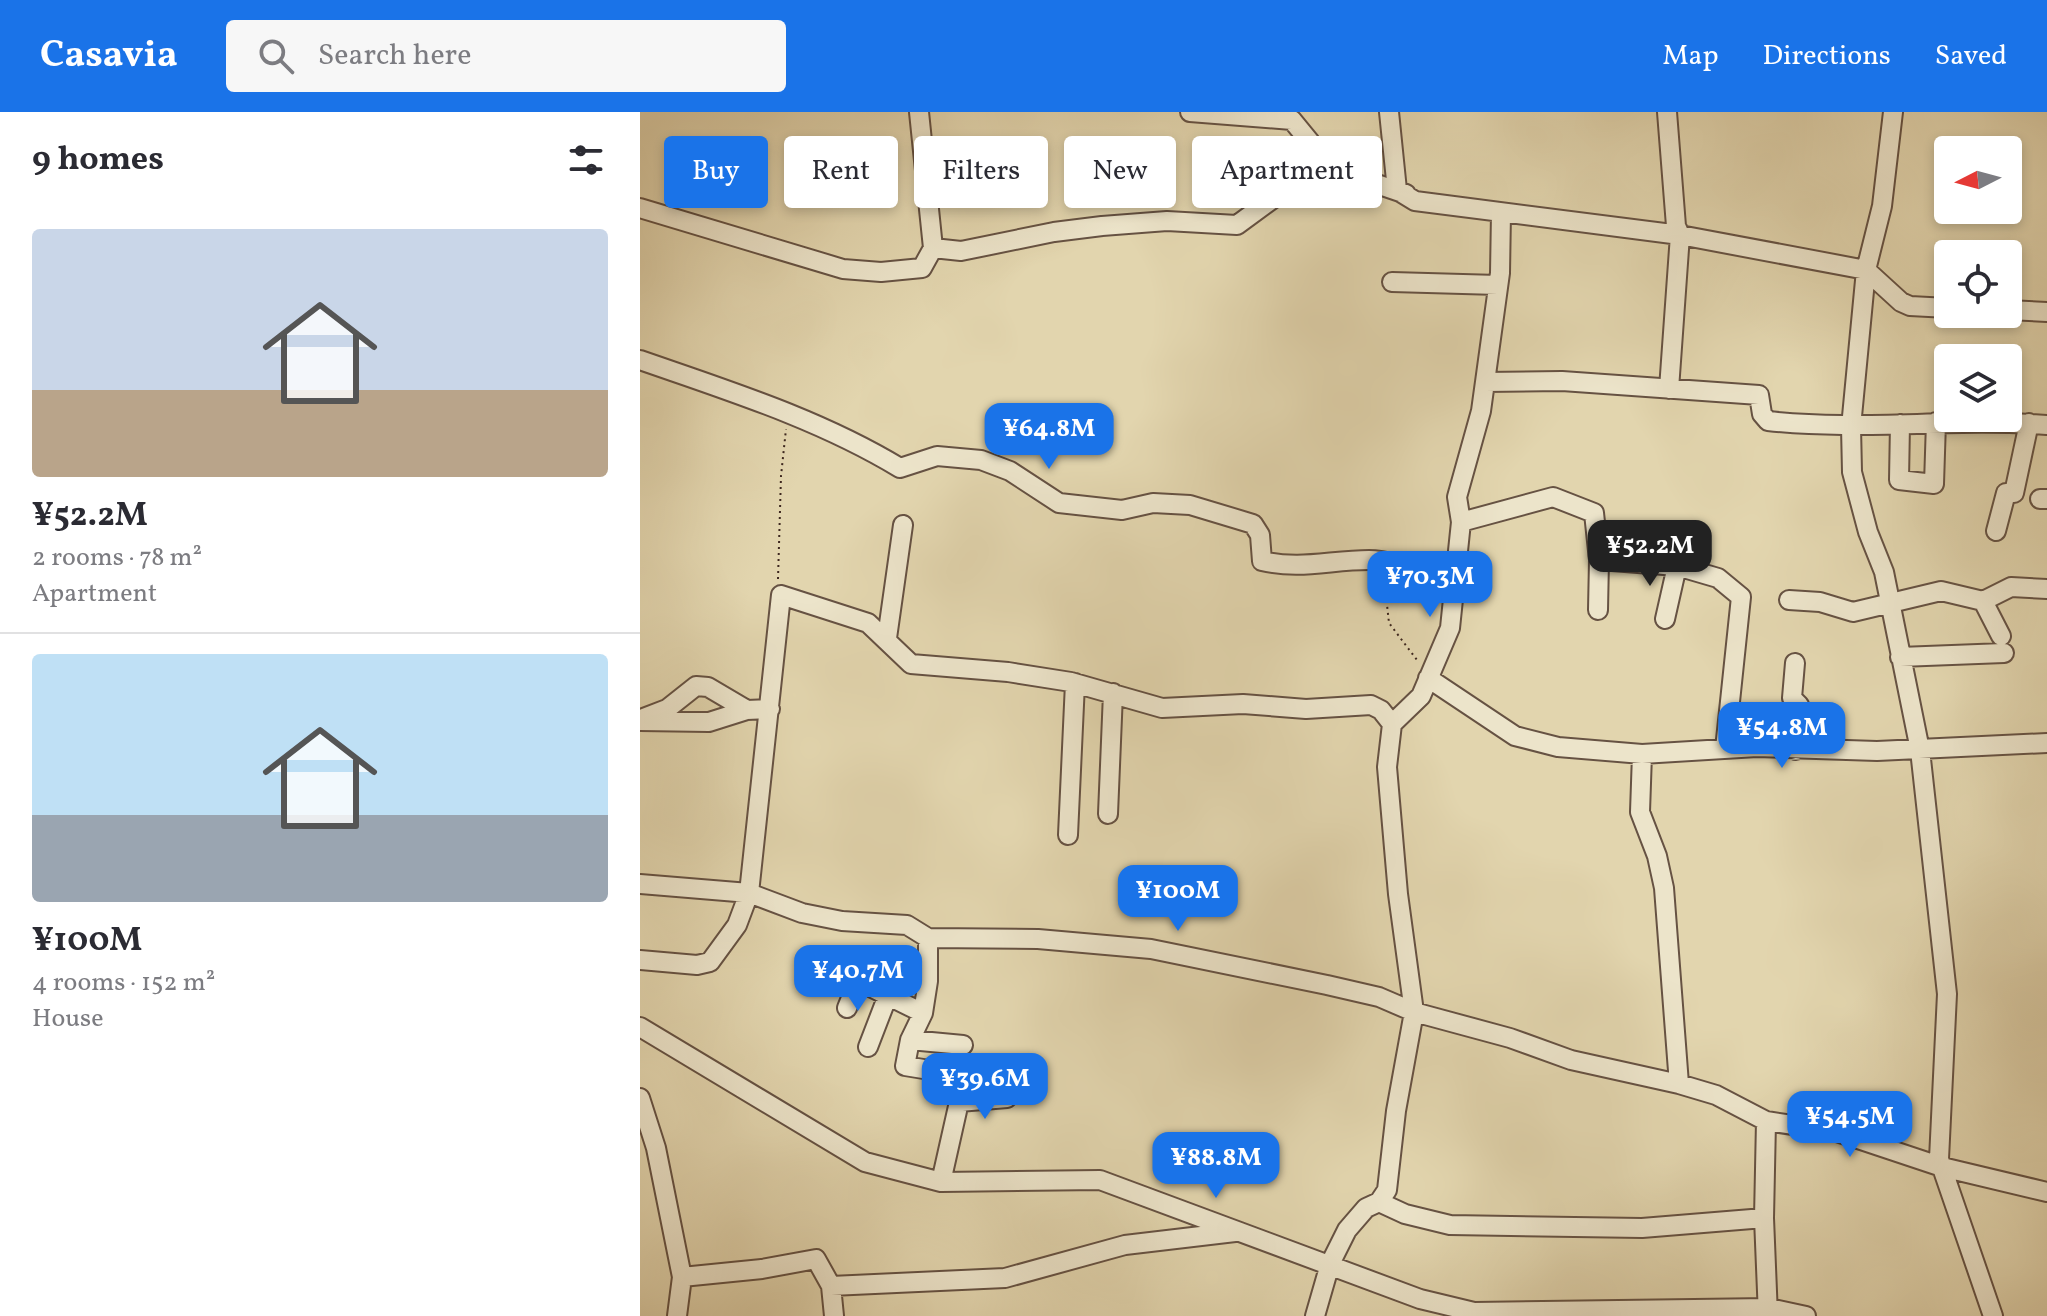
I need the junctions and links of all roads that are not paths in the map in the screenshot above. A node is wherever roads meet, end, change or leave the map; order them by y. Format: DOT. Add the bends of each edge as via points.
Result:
graph roads {
  1 [pos="919,112"];
  2 [pos="1190,112"];
  3 [pos="1389,112"];
  4 [pos="1667,112"];
  5 [pos="1893,112"];
  6 [pos="1305,136"];
  7 [pos="1382,185"];
  8 [pos="1403,192"];
  9 [pos="640,208"];
  10 [pos="1260,208"];
  11 [pos="1501,213"];
  12 [pos="1680,235"];
  13 [pos="933,248"];
  14 [pos="1866,270"];
  15 [pos="1392,282"];
  16 [pos="1498,285"];
  17 [pos="1934,307"];
  18 [pos="2022,311"];
  19 [pos="2047,312"];
  20 [pos="640,360"];
  21 [pos="1485,382"];
  22 [pos="1669,389"];
  23 [pos="1934,422"];
  24 [pos="1900,424"];
  25 [pos="2038,424"];
  26 [pos="1851,427"];
  27 [pos="1936,432"];
  28 [pos="1461,522"];
  29 [pos="903,525"];
  30 [pos="1996,531"];
  31 [pos="1599,560"];
  32 [pos="1455,565"];
  33 [pos="1677,566"];
  34 [pos="2047,589"];
  35 [pos="1789,600"];
  36 [pos="1888,601"];
  37 [pos="1983,601"];
  38 [pos="1598,610"];
  39 [pos="1665,619"];
  40 [pos="887,638"];
  41 [pos="1900,657"];
  42 [pos="1795,663"];
  43 [pos="1428,678"];
  44 [pos="1075,683"];
  45 [pos="1113,693"];
  46 [pos="770,709"];
  47 [pos="747,710"];
  48 [pos="640,720"];
  49 [pos="1392,724"];
  50 [pos="2047,743"];
  51 [pos="1725,749"];
  52 [pos="1796,750"];
  53 [pos="1920,750"];
  54 [pos="1642,754"];
  55 [pos="1108,814"];
  56 [pos="1068,835"];
  57 [pos="640,884"];
  58 [pos="749,893"];
  59 [pos="928,938"];
  60 [pos="640,960"];
  61 [pos="888,995"];
  62 [pos="847,1008"];
  63 [pos="1414,1012"];
  64 [pos="923,1013"];
  65 [pos="640,1027"];
  66 [pos="910,1040"];
  67 [pos="963,1045"];
  68 [pos="868,1047"];
  69 [pos="1679,1084"];
  70 [pos="640,1098"];
  71 [pos="1007,1098"];
  72 [pos="959,1102"];
  73 [pos="1766,1121"];
  74 [pos="1942,1167"];
  75 [pos="941,1182"];
  76 [pos="2047,1192"];
  77 [pos="1379,1202"];
  78 [pos="1764,1218"];
  79 [pos="1240,1231"];
  80 [pos="1330,1264"];
  81 [pos="682,1277"];
  82 [pos="831,1286"];
  83 [pos="1768,1312"];
  84 [pos="677,1316"];
  85 [pos="834,1316"];
  86 [pos="1315,1316"];
  87 [pos="1806,1316"];
  88 [pos="1993,1316"];
  1 -- 13 [label="street"];
  2 -- 6 [label="street" via="1292,120"];
  3 -- 8 [label="street"];
  4 -- 12 [label="street"];
  5 -- 14 [label="street" via="1882,206"];
  7 -- 8 [label="street"];
  8 -- 11 [label="street" via="1415,201"];
  9 -- 13 [label="street" via="843,269 922,268"];
  10 -- 13 [label="street" via="1237,225 1167,221 1102,226 961,251"];
  11 -- 12 [label="street"];
  11 -- 16 [label="street"];
  12 -- 14 [label="street"];
  12 -- 22 [label="street"];
  14 -- 17 [label="street" via="1901,302"];
  14 -- 26 [label="street"];
  15 -- 16 [label="street"];
  16 -- 21 [label="street"];
  18 -- 19 [label="street"];
  20 -- 32 [label="street" via="851,438 900,468 937,456 981,460 1010,471 1059,503 1122,510 1153,503 1190,505 1253,524 1260,535 1262,561 1289,567 1371,560 1405,568"];
  21 -- 22 [label="street"];
  21 -- 28 [label="street" via="1457,497"];
  22 -- 26 [label="street" via="1759,395 1768,421"];
  23 -- 24 [label="street"];
  24 -- 26 [label="street"];
  24 -- 27 [label="street" via="1899,480 1934,484"];
  25 -- 30 [label="street" via="2014,493 2006,493"];
  26 -- 36 [label="street" via="1852,472"];
  28 -- 31 [label="street" via="1553,497 1594,513"];
  28 -- 32 [label="street"];
  29 -- 40 [label="street"];
  31 -- 33 [label="street"];
  31 -- 38 [label="street"];
  32 -- 43 [label="street" via="1450,628"];
  33 -- 39 [label="street"];
  33 -- 51 [label="street" via="1718,578 1741,597"];
  34 -- 37 [label="street" via="2011,587"];
  35 -- 36 [label="street" via="1853,612"];
  36 -- 37 [label="street" via="1941,591"];
  36 -- 41 [label="street"];
  37 -- 41 [label="street" via="2002,644"];
  40 -- 44 [label="street" via="911,664"];
  40 -- 46 [label="street" via="868,623 781,595"];
  41 -- 53 [label="street"];
  42 -- 52 [label="street"];
  43 -- 49 [label="street" via="1421,696"];
  43 -- 54 [label="street" via="1515,736 1558,747"];
  44 -- 45 [label="street"];
  44 -- 56 [label="street"];
  45 -- 49 [label="street" via="1162,708 1371,705"];
  45 -- 55 [label="street"];
  46 -- 47 [label="street"];
  46 -- 58 [label="street"];
  47 -- 48 [label="street" via="709,722"];
  47 -- 48 [label="street" via="708,687 696,686 667,709"];
  49 -- 63 [label="street" via="1387,767 1390,822"];
  50 -- 53 [label="street"];
  51 -- 52 [label="street"];
  51 -- 54 [label="street"];
  52 -- 53 [label="street"];
  53 -- 74 [label="street" via="1947,994"];
  54 -- 69 [label="street" via="1640,812 1664,888"];
  57 -- 58 [label="street"];
  58 -- 59 [label="street" via="802,913 907,925"];
  58 -- 60 [label="street" via="737,925 710,962"];
  59 -- 63 [label="street" via="1038,939 1151,949 1379,997"];
  59 -- 64 [label="street"];
  61 -- 62 [label="street" via="859,975"];
  61 -- 64 [label="street"];
  61 -- 68 [label="street"];
  63 -- 69 [label="street" via="1571,1060"];
  63 -- 77 [label="street" via="1387,1190"];
  64 -- 66 [label="street"];
  65 -- 75 [label="street" via="865,1162"];
  66 -- 67 [label="street"];
  66 -- 72 [label="street" via="905,1066 948,1073"];
  69 -- 73 [label="street" via="1716,1095"];
  70 -- 81 [label="street" via="656,1148"];
  71 -- 72 [label="street"];
  72 -- 75 [label="street"];
  73 -- 74 [label="street" via="1834,1131"];
  73 -- 78 [label="street"];
  74 -- 76 [label="street"];
  74 -- 88 [label="street"];
  75 -- 79 [label="street" via="1100,1180"];
  77 -- 78 [label="street" via="1450,1225 1642,1228"];
  77 -- 80 [label="street" via="1366,1208 1347,1230"];
  78 -- 83 [label="street"];
  79 -- 80 [label="street"];
  79 -- 82 [label="street" via="1125,1245 1005,1278"];
  80 -- 83 [label="street" via="1420,1299 1474,1312"];
  80 -- 86 [label="street"];
  81 -- 82 [label="street" via="816,1259"];
  81 -- 84 [label="street"];
  82 -- 85 [label="street"];
  83 -- 87 [label="street"];
}
